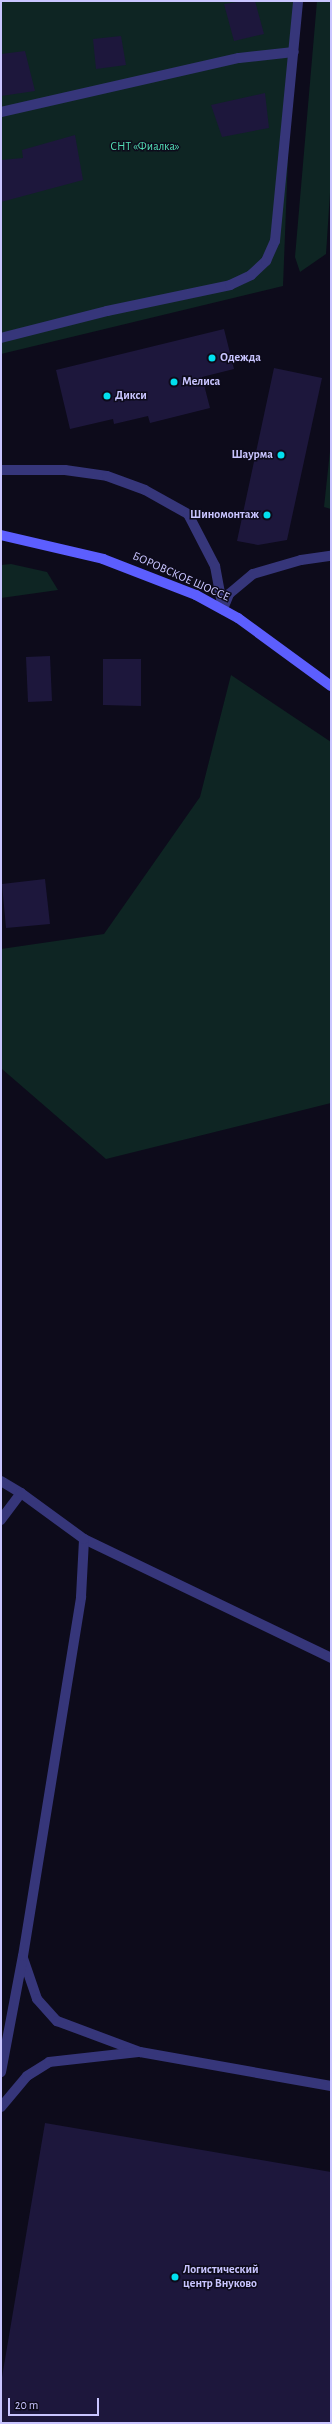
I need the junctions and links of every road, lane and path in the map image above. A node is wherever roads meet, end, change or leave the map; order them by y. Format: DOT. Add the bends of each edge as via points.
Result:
graph roads {
  1 [pos="298,1"];
  2 [pos="294,52"];
  3 [pos="1,112"];
  4 [pos="1,338"];
  5 [pos="1,470"];
  6 [pos="1,535"];
  7 [pos="331,556"];
  8 [pos="223,609"];
  9 [pos="331,686"];
  10 [pos="1,1481"];
  11 [pos="21,1493"];
  12 [pos="1,1520"];
  13 [pos="84,1539"];
  14 [pos="331,1658"];
  15 [pos="23,1956"];
  16 [pos="140,2052"];
  17 [pos="1,2072"];
  18 [pos="331,2086"];
  19 [pos="1,2107"];
  1 -- 2 [label="street"];
  2 -- 3 [label="street" via="240,58"];
  2 -- 4 [label="street" via="275,241 266,261 251,275 230,285 107,311"];
  5 -- 8 [label="street" via="65,470 107,476 145,490 188,514 215,566"];
  6 -- 8 [label="main road, БОРОВСКОЕ ШОССЕ" via="103,559 162,580"];
  7 -- 8 [label="street" via="301,560 253,574 229,594"];
  8 -- 9 [label="main road, БОРОВСКОЕ ШОССЕ"];
  10 -- 11 [label="street"];
  11 -- 12 [label="street"];
  11 -- 13 [label="street"];
  13 -- 14 [label="street"];
  13 -- 15 [label="street" via="81,1597"];
  15 -- 16 [label="street" via="37,1999 57,2021"];
  15 -- 17 [label="street"];
  16 -- 18 [label="street"];
  16 -- 19 [label="street" via="49,2062 27,2076"];
}
